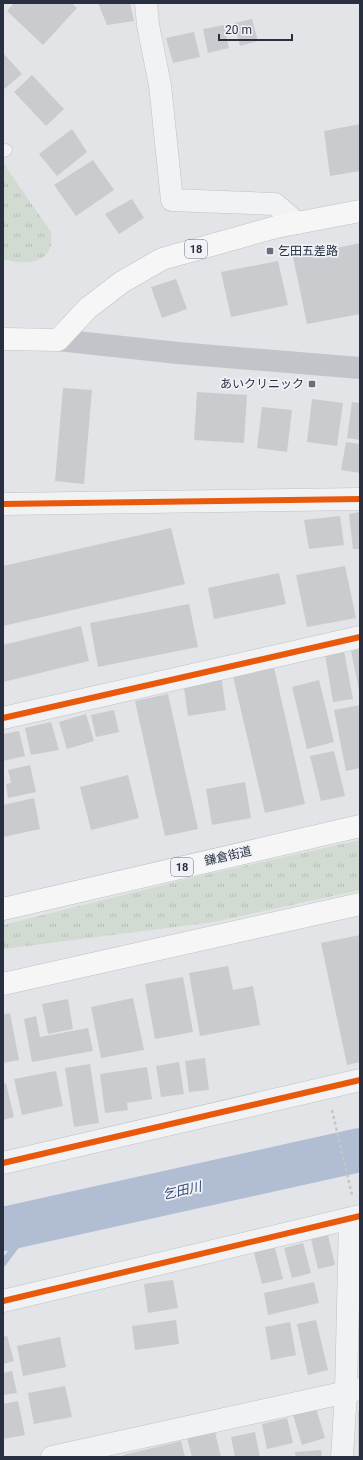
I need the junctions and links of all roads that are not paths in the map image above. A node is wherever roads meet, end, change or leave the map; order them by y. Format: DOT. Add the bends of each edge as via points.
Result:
graph roads {
  1 [pos="146,3"];
  2 [pos="360,211"];
  3 [pos="297,223"];
  4 [pos="3,339"];
  5 [pos="58,340"];
  6 [pos="360,368"];
  7 [pos="360,499"];
  8 [pos="3,504"];
  9 [pos="360,638"];
  10 [pos="3,718"];
  11 [pos="360,826"];
  12 [pos="360,904"];
  13 [pos="3,909"];
  14 [pos="3,984"];
  15 [pos="360,1080"];
  16 [pos="3,1163"];
  17 [pos="354,1212"];
  18 [pos="5,1303"];
  19 [pos="353,1390"];
  20 [pos="52,1457"];
  21 [pos="342,1457"];
  1 -- 3 [label="street" via="160,85 172,200 276,204"];
  2 -- 3 [label="main road, 18"];
  3 -- 5 [label="main road, 18" via="162,258 122,282 88,308"];
  4 -- 5 [label="main road"];
  5 -- 6 [label="street"];
  7 -- 8 [label="street"];
  9 -- 10 [label="street"];
  11 -- 13 [label="main road, 鎌倉街道 / 18"];
  12 -- 14 [label="main road"];
  15 -- 16 [label="street"];
  17 -- 18 [label="street"];
  17 -- 19 [label="street"];
  19 -- 20 [label="street"];
  19 -- 21 [label="street"];
}
